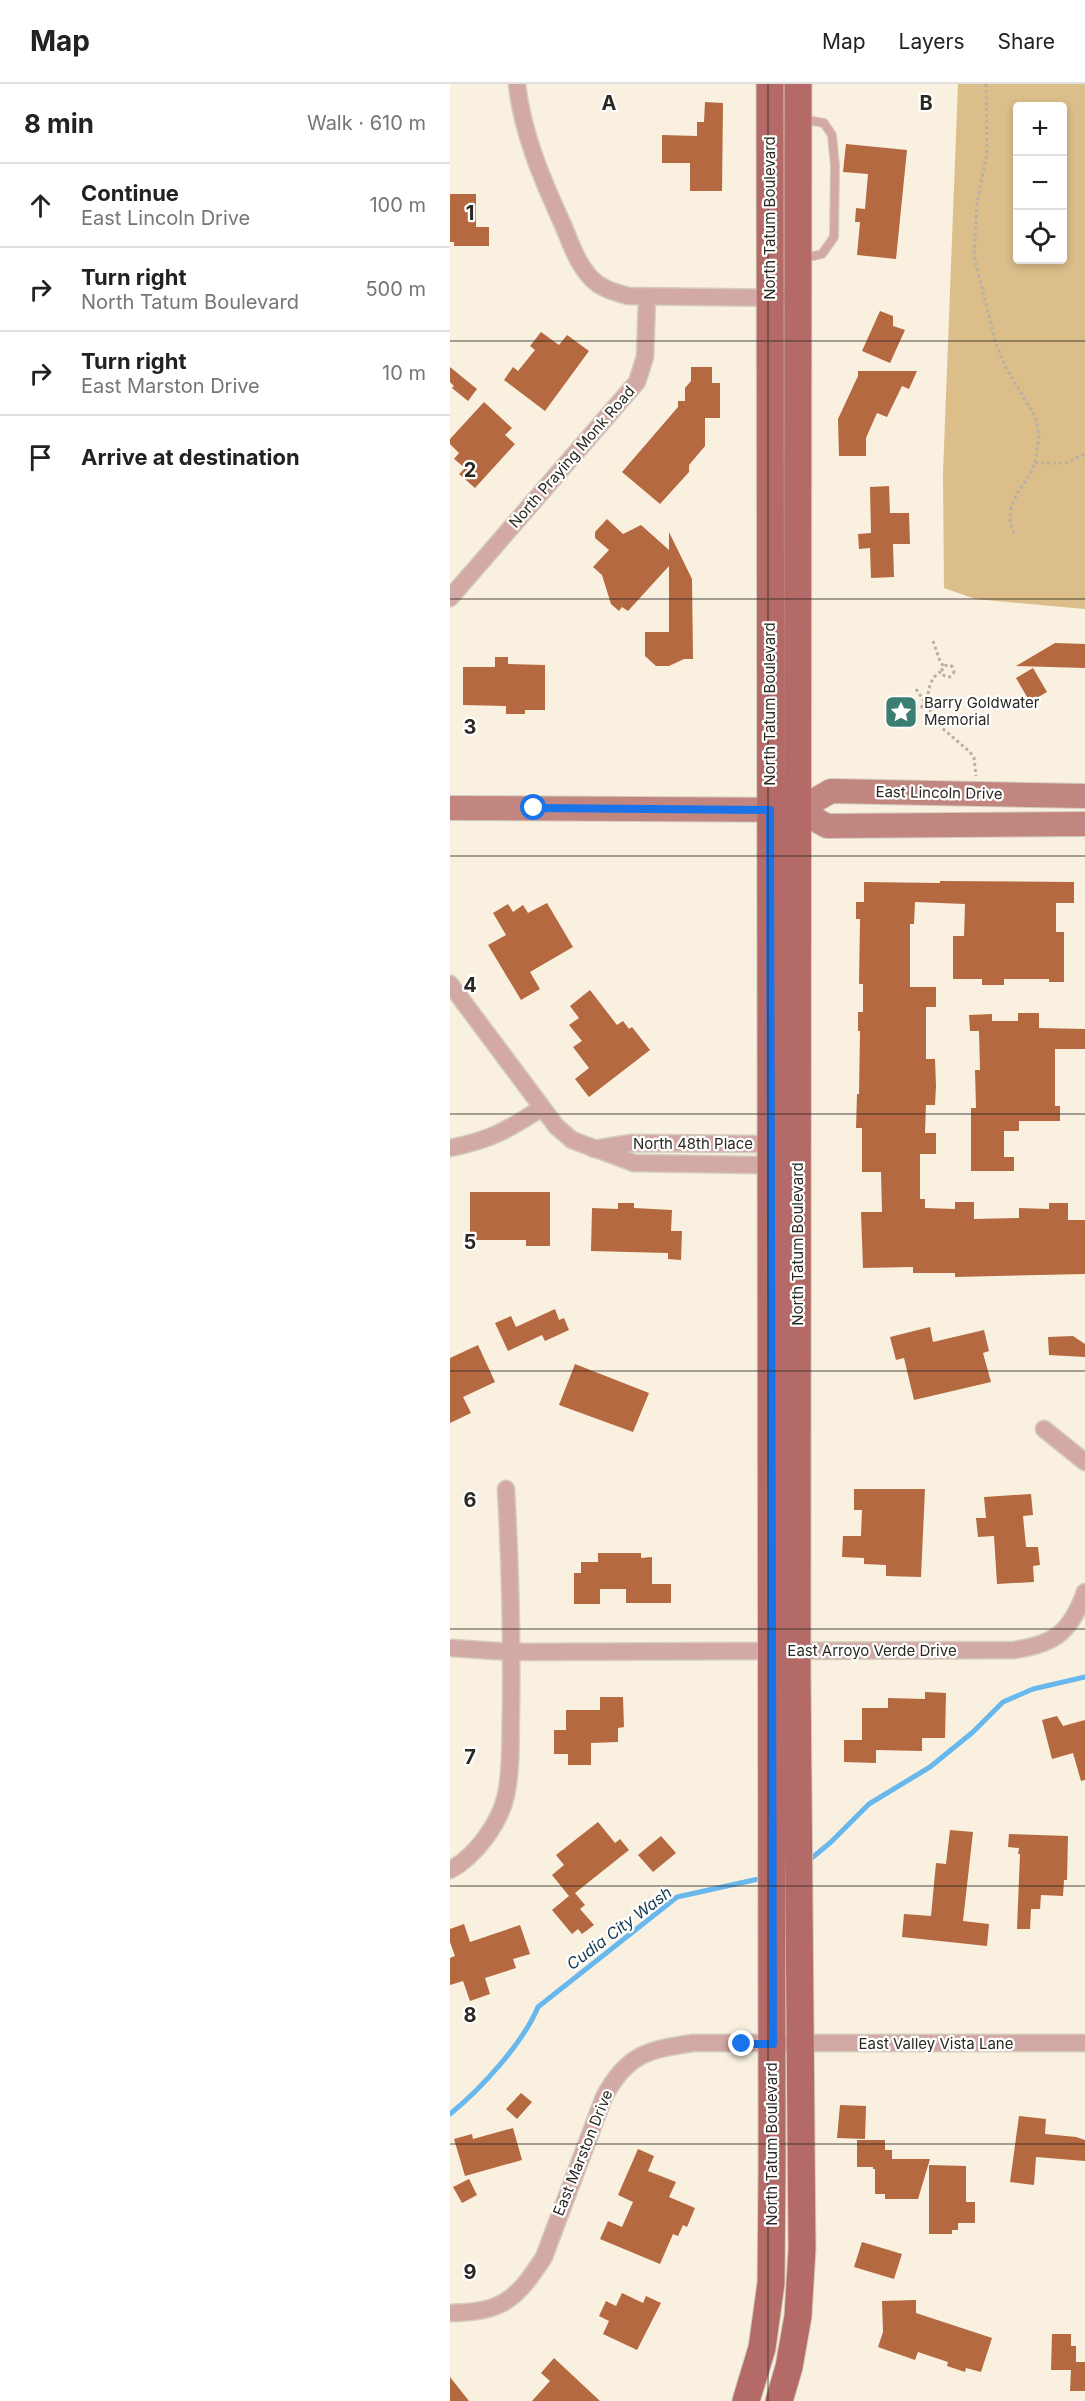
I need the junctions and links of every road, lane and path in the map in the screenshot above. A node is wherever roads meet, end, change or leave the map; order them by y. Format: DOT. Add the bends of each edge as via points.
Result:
graph roads {
  1 [pos="517,84"];
  2 [pos="770,84"];
  3 [pos="798,84"];
  4 [pos="986,84"];
  5 [pos="798,119"];
  6 [pos="797,260"];
  7 [pos="647,298"];
  8 [pos="770,298"];
  9 [pos="797,298"];
  10 [pos="1085,454"];
  11 [pos="1035,463"];
  12 [pos="1014,533"];
  13 [pos="450,598"];
  14 [pos="933,641"];
  15 [pos="944,667"];
  16 [pos="942,671"];
  17 [pos="916,689"];
  18 [pos="927,705"];
  19 [pos="909,711"];
  20 [pos="976,794"];
  21 [pos="1085,796"];
  22 [pos="450,808"];
  23 [pos="770,810"];
  24 [pos="798,810"];
  25 [pos="1085,824"];
  26 [pos="450,984"];
  27 [pos="542,1108"];
  28 [pos="450,1148"];
  29 [pos="771,1154"];
  30 [pos="798,1155"];
  31 [pos="1044,1429"];
  32 [pos="1085,1462"];
  33 [pos="506,1489"];
  34 [pos="1085,1592"];
  35 [pos="450,1648"];
  36 [pos="784,1651"];
  37 [pos="512,1652"];
  38 [pos="450,1870"];
  39 [pos="1085,2043"];
  40 [pos="786,2044"];
  41 [pos="450,2313"];
  42 [pos="746,2401"];
  43 [pos="779,2401"];
  1 -- 7 [label="street" via="523,120 544,183 580,265 609,290"];
  2 -- 8 [label="main road, North Tatum Boulevard"];
  3 -- 5 [label="main road, North Tatum Boulevard"];
  4 -- 11 [label="path" via="987,154 977,202 974,256 996,344 1036,418 1039,436"];
  5 -- 6 [label="main road, North Tatum Boulevard"];
  5 -- 6 [label="lane" via="824,123 832,135 835,166 834,237 822,254"];
  6 -- 9 [label="main road, North Tatum Boulevard"];
  7 -- 8 [label="street"];
  7 -- 13 [label="street, North Praying Monk Road" via="645,357 637,382"];
  8 -- 9 [label="street"];
  8 -- 23 [label="main road, North Tatum Boulevard"];
  9 -- 24 [label="main road, North Tatum Boulevard"];
  10 -- 11 [label="path" via="1066,463"];
  11 -- 12 [label="path" via="1011,509"];
  14 -- 15 [label="path"];
  15 -- 16 [label="path"];
  15 -- 16 [label="path" via="953,667 954,675 946,677"];
  16 -- 18 [label="path" via="931,681"];
  17 -- 18 [label="path"];
  18 -- 19 [label="path"];
  18 -- 20 [label="path" via="942,728 974,758"];
  19 -- 19 [label="path" via="902,704 894,712 903,719"];
  20 -- 21 [label="main road, East Lincoln Drive"];
  20 -- 24 [label="main road, East Lincoln Drive" via="831,791"];
  22 -- 23 [label="main road, East Lincoln Drive"];
  23 -- 24 [label="main road, East Lincoln Drive"];
  23 -- 29 [label="main road, North Tatum Boulevard"];
  24 -- 25 [label="main road, East Lincoln Drive" via="827,826"];
  24 -- 30 [label="main road, North Tatum Boulevard"];
  26 -- 27 [label="street, North 48th Place"];
  27 -- 28 [label="street" via="481,1142"];
  27 -- 29 [label="street, North 48th Place" via="572,1140 593,1149 632,1143"];
  29 -- 30 [label="street, North 48th Place"];
  29 -- 36 [label="main road, North Tatum Boulevard"];
  30 -- 36 [label="main road, North Tatum Boulevard"];
  31 -- 32 [label="street"];
  33 -- 37 [label="street"];
  34 -- 36 [label="street, East Arroyo Verde Drive" via="1076,1617 1065,1629 1033,1647"];
  35 -- 37 [label="street, East Arroyo Verde Drive"];
  36 -- 37 [label="street, East Arroyo Verde Drive"];
  36 -- 40 [label="main road, North Tatum Boulevard"];
  37 -- 38 [label="street" via="506,1797 483,1839 461,1865"];
  39 -- 40 [label="street, East Valley Vista Lane"];
  40 -- 41 [label="street, East Marston Drive" via="693,2043 657,2048 629,2062 604,2097 544,2257 530,2279 518,2294 495,2307"];
  40 -- 42 [label="main road, North Tatum Boulevard" via="771,2283 762,2348"];
  40 -- 43 [label="main road, North Tatum Boulevard" via="802,2249 798,2316"];
}
